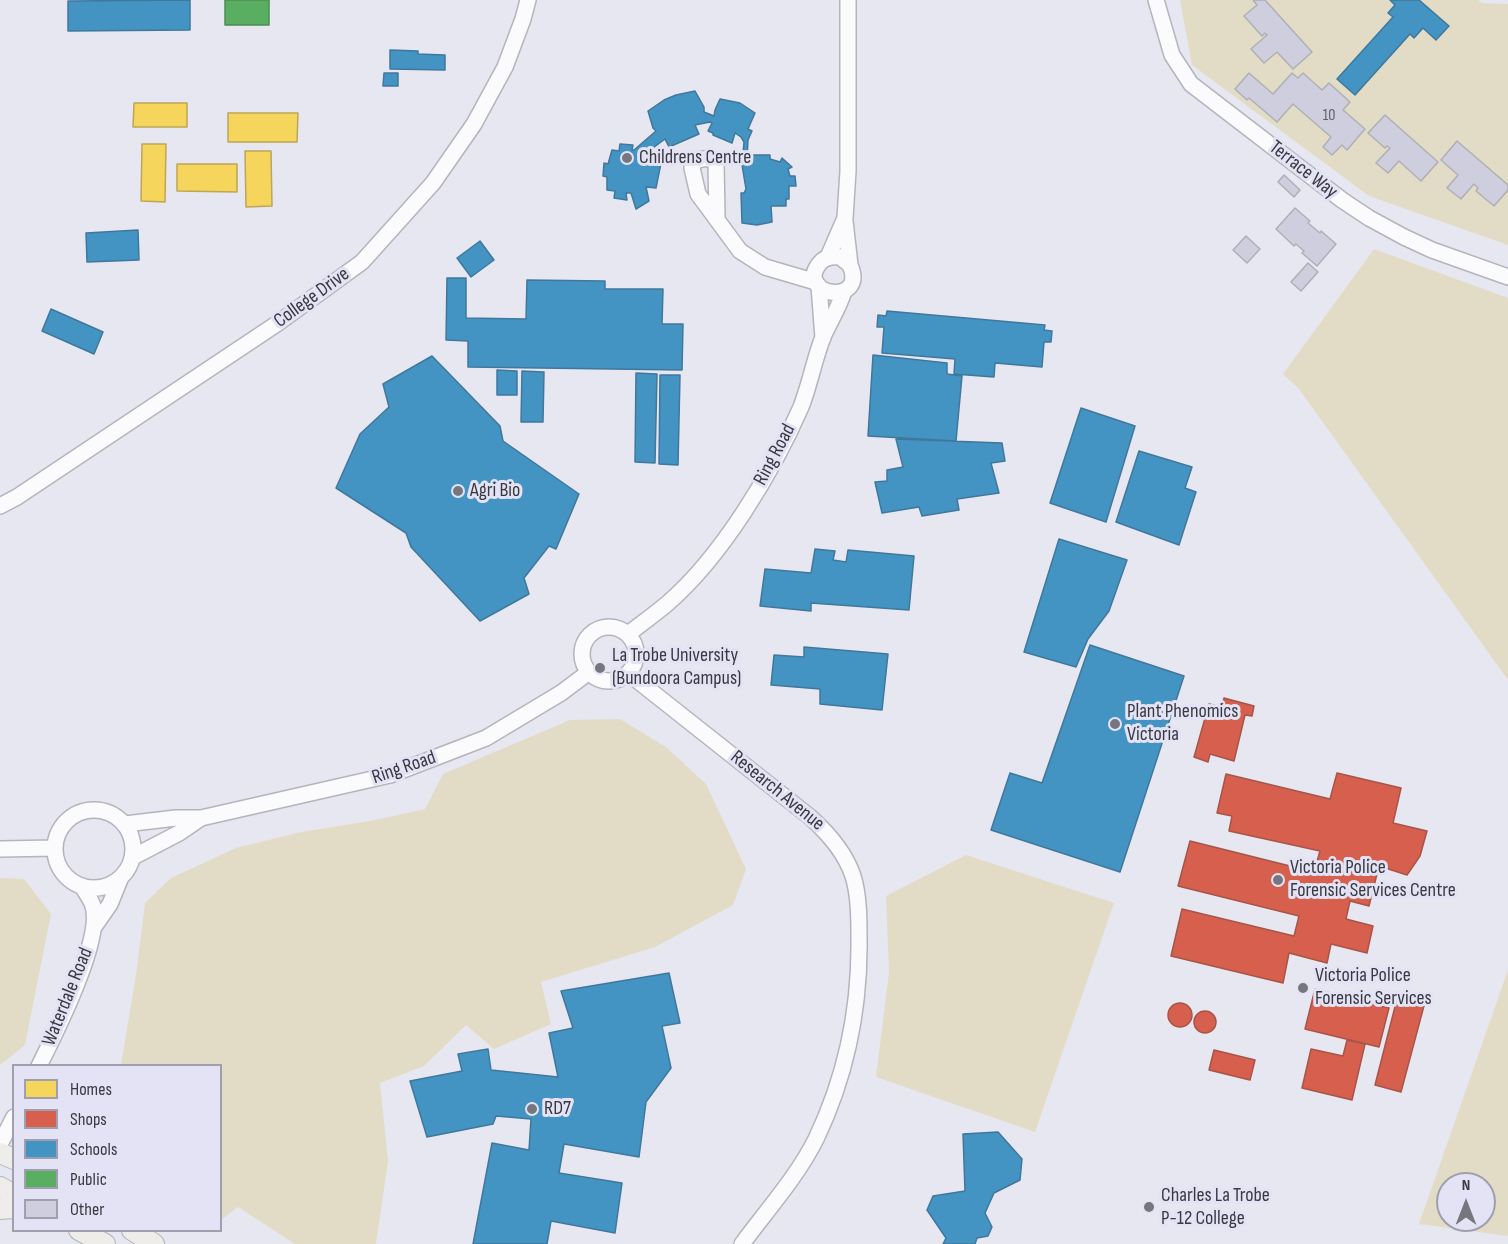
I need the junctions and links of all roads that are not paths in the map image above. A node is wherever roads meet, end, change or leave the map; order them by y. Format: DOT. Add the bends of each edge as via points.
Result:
graph roads {
  1 [pos="528,0"];
  2 [pos="848,0"];
  3 [pos="1156,0"];
  4 [pos="717,218"];
  5 [pos="845,218"];
  6 [pos="824,260"];
  7 [pos="850,265"];
  8 [pos="775,270"];
  9 [pos="1508,277"];
  10 [pos="818,284"];
  11 [pos="844,291"];
  12 [pos="823,338"];
  13 [pos="0,506"];
  14 [pos="628,634"];
  15 [pos="589,672"];
  16 [pos="628,673"];
  17 [pos="201,818"];
  18 [pos="125,824"];
  19 [pos="55,848"];
  20 [pos="0,849"];
  21 [pos="133,857"];
  22 [pos="122,878"];
  23 [pos="81,886"];
  24 [pos="94,927"];
  25 [pos="39,1064"];
  26 [pos="12,1121"];
  27 [pos="0,1144"];
  28 [pos="83,1232"];
  29 [pos="135,1232"];
  30 [pos="105,1244"];
  31 [pos="154,1244"];
  32 [pos="742,1244"];
  1 -- 13 [label="street, College Drive" via="505,67 474,124 433,183 362,262 278,323"];
  2 -- 5 [label="street"];
  3 -- 9 [label="street, Terrace Way" via="1172,55 1191,84 1369,218 1432,250"];
  4 -- 8 [label="street" via="740,251"];
  5 -- 6 [label="street"];
  5 -- 7 [label="street"];
  6 -- 7 [label="street" via="840,257"];
  6 -- 8 [label="street"];
  6 -- 10 [label="street" via="815,271"];
  7 -- 11 [label="street" via="851,282"];
  8 -- 10 [label="street"];
  10 -- 11 [label="street" via="833,294"];
  10 -- 12 [label="street, Ring Road"];
  11 -- 12 [label="street, Ring Road"];
  12 -- 14 [label="street, Ring Road" via="801,407 746,508 692,579"];
  14 -- 15 [label="street" via="606,627 591,634 582,648"];
  14 -- 16 [label="street" via="636,649"];
  15 -- 16 [label="street" via="604,680"];
  15 -- 17 [label="street, Ring Road" via="486,738 390,775"];
  16 -- 32 [label="street, Research Avenue" via="829,834 853,877 860,976 841,1075 815,1139 797,1170"];
  17 -- 18 [label="street, Ring Road"];
  17 -- 21 [label="street, Ring Road"];
  18 -- 19 [label="street" via="100,810 78,813 62,826"];
  18 -- 21 [label="street"];
  19 -- 20 [label="street"];
  19 -- 23 [label="street" via="58,865 67,878"];
  21 -- 22 [label="street"];
  22 -- 23 [label="street" via="103,887"];
  22 -- 24 [label="street, Waterdale Road"];
  23 -- 24 [label="street, Waterdale Road" via="93,904"];
  24 -- 25 [label="street, Waterdale Road" via="81,973"];
  26 -- 27 [label="street"];
  28 -- 30 [label="main road"];
  29 -- 31 [label="main road"];
}
